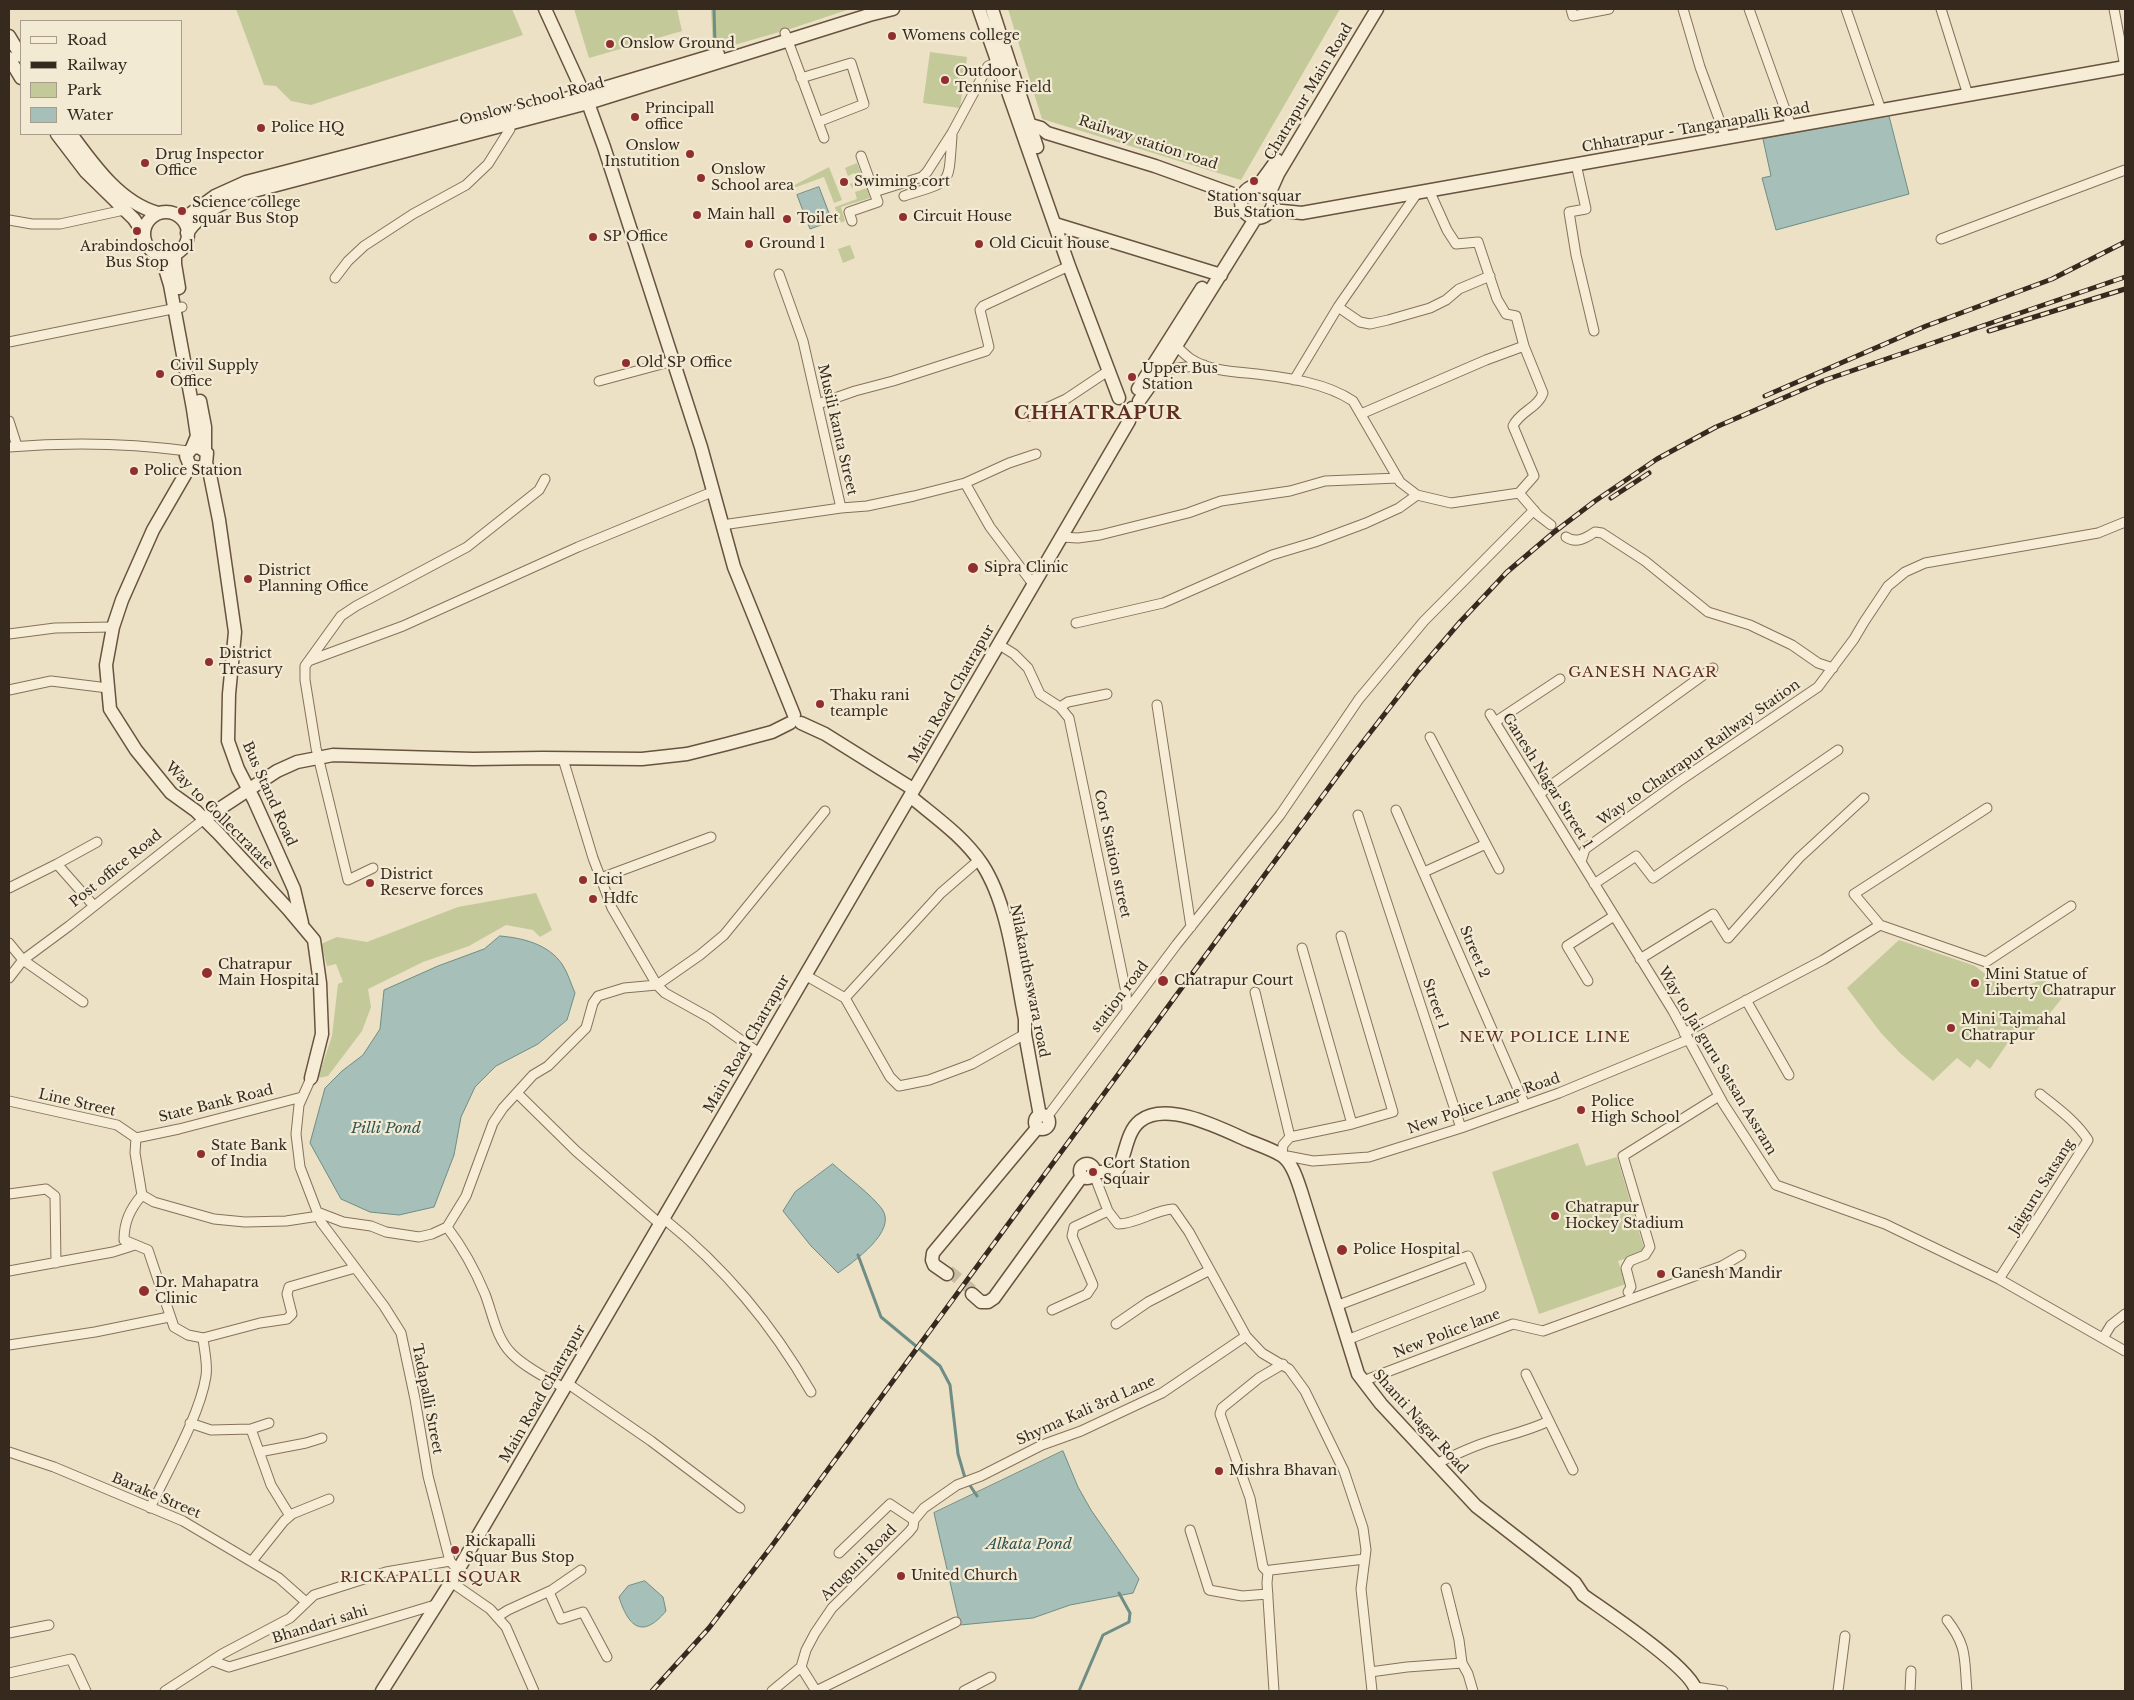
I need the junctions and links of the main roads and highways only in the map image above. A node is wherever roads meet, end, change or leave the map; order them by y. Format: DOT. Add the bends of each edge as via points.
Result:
graph roads {
  1 [pos="545,9"];
  2 [pos="863,9"];
  3 [pos="893,9"];
  4 [pos="979,9"];
  5 [pos="992,9"];
  6 [pos="1368,9"];
  7 [pos="1376,9"];
  8 [pos="9,36"];
  9 [pos="786,37"];
  10 [pos="20,54"];
  11 [pos="9,58"];
  12 [pos="2125,67"];
  13 [pos="20,76"];
  14 [pos="586,99"];
  15 [pos="509,119"];
  16 [pos="1030,125"];
  17 [pos="58,135"];
  18 [pos="71,135"];
  19 [pos="1258,186"];
  20 [pos="1270,192"];
  21 [pos="1244,194"];
  22 [pos="1272,210"];
  23 [pos="158,213"];
  24 [pos="1251,217"];
  25 [pos="181,218"];
  26 [pos="1059,225"];
  27 [pos="188,233"];
  28 [pos="144,234"];
  29 [pos="175,253"];
  30 [pos="161,255"];
  31 [pos="1216,274"];
  32 [pos="178,307"];
  33 [pos="1121,395"];
  34 [pos="1136,400"];
  35 [pos="195,450"];
  36 [pos="206,464"];
  37 [pos="190,466"];
  38 [pos="795,720"];
  39 [pos="249,790"];
  40 [pos="911,792"];
  41 [pos="204,819"];
  42 [pos="303,927"];
  43 [pos="311,1078"];
  44 [pos="948,1273"];
  45 [pos="973,1293"];
  46 [pos="1695,1689"];
  47 [pos="382,1691"];
  1 -- 14 [label="main road"];
  2 -- 9 [label="main road, Onslow School Road"];
  3 -- 9 [label="main road, Onslow School Road"];
  4 -- 16 [label="main road" via="998,62"];
  5 -- 16 [label="main road"];
  6 -- 19 [label="main road, Chatrapur Main Road" via="1272,170"];
  7 -- 20 [label="main road, Chatrapur Main Road"];
  8 -- 10 [label="main road"];
  9 -- 14 [label="main road, Onslow School Road"];
  11 -- 13 [label="main road"];
  12 -- 22 [label="main road, Chhatrapur - Tanganapalli Road" via="1302,213"];
  14 -- 15 [label="main road, Onslow School Road"];
  14 -- 38 [label="main road" via="701,447 734,567"];
  15 -- 25 [label="main road, Onslow School Road" via="246,182 214,196"];
  15 -- 27 [label="main road, Onslow School Road" via="250,192 215,207 195,222"];
  16 -- 21 [label="main road, Railway station road"];
  16 -- 26 [label="main road"];
  16 -- 26 [label="main road" via="1027,143"];
  17 -- 28 [label="main road" via="86,172 134,219"];
  18 -- 23 [label="main road" via="102,173 133,203"];
  19 -- 20 [label="main road"];
  19 -- 21 [label="main road"];
  20 -- 22 [label="main road"];
  21 -- 24 [label="main road" via="1241,207"];
  22 -- 24 [label="main road" via="1264,218"];
  23 -- 25 [label="main road" via="170,212"];
  23 -- 28 [label="main road" via="148,220"];
  24 -- 31 [label="main road"];
  25 -- 27 [label="main road"];
  26 -- 31 [label="main road"];
  26 -- 33 [label="main road"];
  26 -- 33 [label="main road" via="1069,266 1108,371"];
  27 -- 29 [label="main road" via="184,245"];
  28 -- 30 [label="main road" via="148,247"];
  29 -- 30 [label="main road"];
  29 -- 32 [label="main road"];
  30 -- 32 [label="main road"];
  31 -- 34 [label="main road"];
  31 -- 34 [label="main road" via="1162,370"];
  32 -- 35 [label="main road" via="193,409"];
  33 -- 34 [label="main road" via="1130,388"];
  33 -- 34 [label="main road" via="1123,407"];
  34 -- 40 [label="main road, Main Road Chatrapur" via="1128,421"];
  35 -- 36 [label="main road" via="208,457"];
  35 -- 37 [label="main road" via="186,460"];
  36 -- 37 [label="main road" via="200,468"];
  36 -- 39 [label="main road, Bus Stand Road" via="220,520 235,632 228,741"];
  37 -- 41 [label="main road, Way to Collectratate" via="153,530 122,600 106,665 110,709 136,750 171,793"];
  38 -- 39 [label="main road, Post office Road" via="772,732 687,754 642,759 333,755 297,762 276,771"];
  38 -- 40 [label="main road, Nilakantheswara road" via="825,734"];
  39 -- 41 [label="main road, Post office Road"];
  39 -- 42 [label="main road, Bus Stand Road" via="294,889"];
  40 -- 44 [label="main road, Nilakantheswara road" via="960,837 979,860 1002,909 1042,1122 1038,1135 936,1256 938,1264"];
  40 -- 47 [label="main road, Main Road Chatrapur" via="566,1385 454,1565 451,1582"];
  41 -- 42 [label="main road, Way to Collectratate"];
  42 -- 43 [label="main road, Way to Collectratate" via="314,940 320,983 322,1034"];
  45 -- 46 [label="main road, Shanti Nagar Road" via="981,1302 994,1298 1085,1173 1118,1169 1131,1132 1139,1121 1152,1115 1190,1116 1282,1155 1294,1172 1301,1191 1358,1374 1363,1381 1436,1464 1493,1521 1684,1672"];
}
